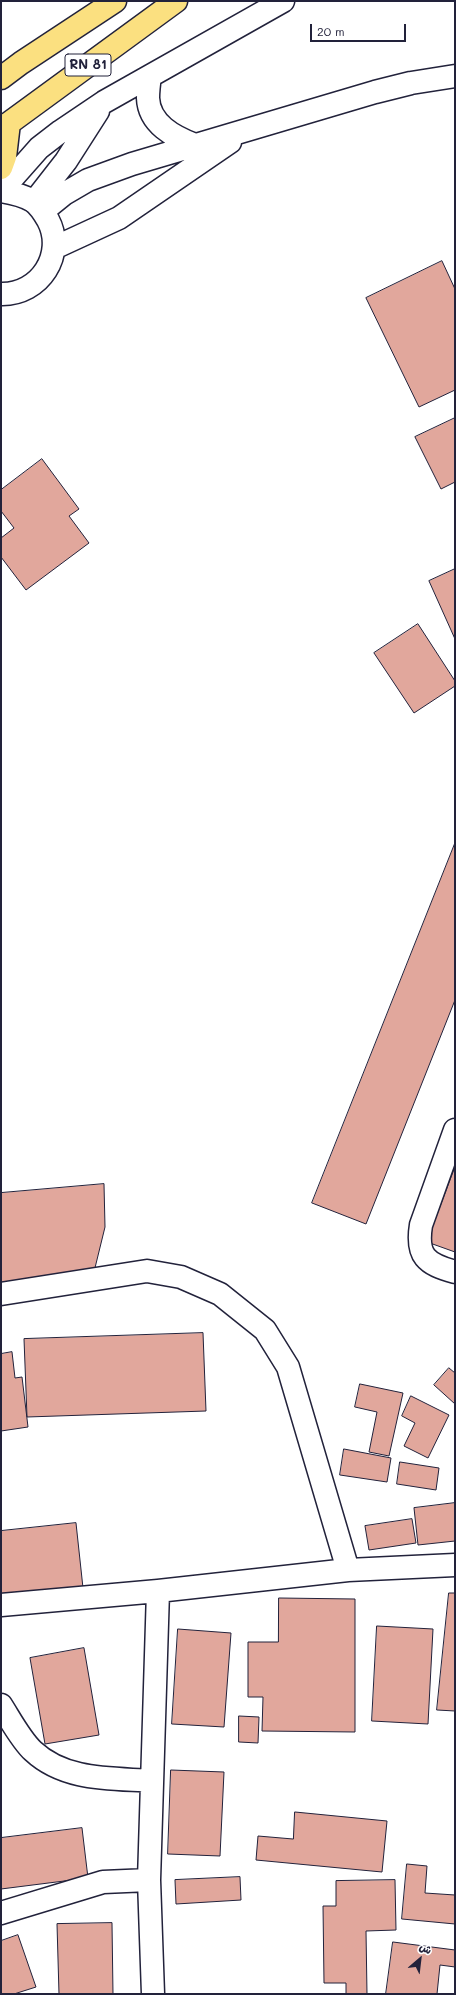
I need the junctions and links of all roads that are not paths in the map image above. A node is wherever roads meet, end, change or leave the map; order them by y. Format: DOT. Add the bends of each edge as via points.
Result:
graph roads {
  1 [pos="115,1"];
  2 [pos="176,1"];
  3 [pos="283,1"];
  4 [pos="150,76"];
  5 [pos="455,76"];
  6 [pos="1,78"];
  7 [pos="104,102"];
  8 [pos="5,126"];
  9 [pos="244,132"];
  10 [pos="195,146"];
  11 [pos="1,168"];
  12 [pos="1,192"];
  13 [pos="38,206"];
  14 [pos="54,248"];
  15 [pos="1,294"];
  16 [pos="455,1130"];
  17 [pos="455,1272"];
  18 [pos="1,1294"];
  19 [pos="455,1565"];
  20 [pos="348,1570"];
  21 [pos="158,1591"];
  22 [pos="1,1605"];
  23 [pos="1,1705"];
  24 [pos="152,1781"];
  25 [pos="150,1880"];
  26 [pos="1,1914"];
  27 [pos="152,1994"];
  1 -- 6 [label="highway, RN 81"];
  2 -- 8 [label="highway, RN 81"];
  3 -- 4 [label="street"];
  4 -- 7 [label="street"];
  4 -- 10 [label="street" via="148,98 153,115 164,129"];
  5 -- 9 [label="street" via="375,92"];
  7 -- 12 [label="street" via="39,148"];
  7 -- 13 [label="street"];
  8 -- 11 [label="highway" via="5,157"];
  9 -- 10 [label="street"];
  9 -- 14 [label="street" via="119,218"];
  10 -- 13 [label="street" via="88,180"];
  12 -- 13 [label="street" via="18,194"];
  13 -- 14 [label="street" via="52,228"];
  14 -- 15 [label="street" via="50,264 40,279 26,289"];
  16 -- 17 [label="street" via="421,1225 419,1240 423,1255 428,1261 439,1268"];
  18 -- 20 [label="street" via="147,1271 181,1277 220,1294 265,1330 288,1367"];
  19 -- 20 [label="street"];
  20 -- 21 [label="street"];
  21 -- 22 [label="street"];
  21 -- 24 [label="street"];
  23 -- 24 [label="street" via="32,1750 58,1768 79,1775"];
  24 -- 25 [label="street"];
  25 -- 26 [label="street" via="103,1882"];
  25 -- 27 [label="street"];
}
